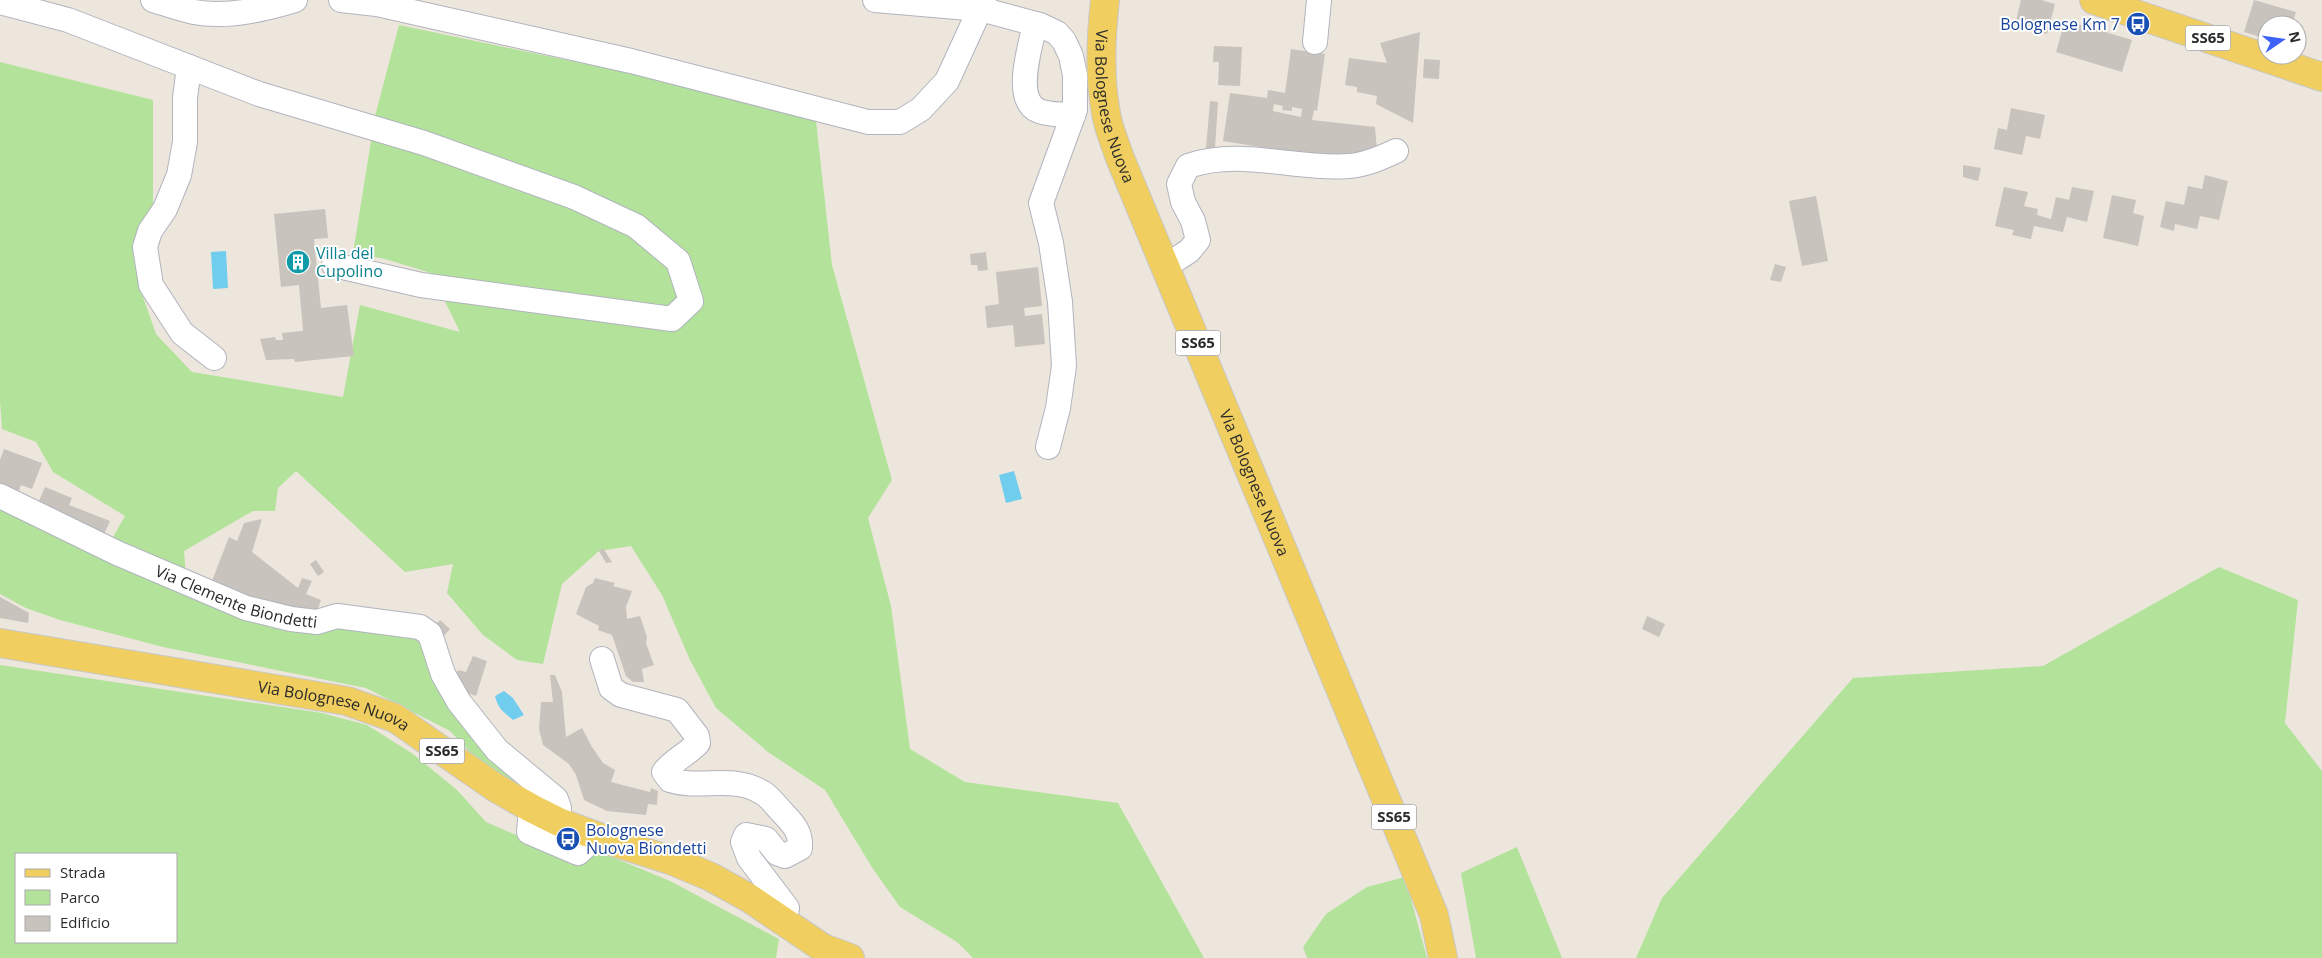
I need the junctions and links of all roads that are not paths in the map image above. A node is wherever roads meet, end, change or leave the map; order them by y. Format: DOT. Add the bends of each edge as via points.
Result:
graph roads {
  1 [pos="153,0"];
  2 [pos="295,0"];
  3 [pos="341,0"];
  4 [pos="875,0"];
  5 [pos="1105,0"];
  6 [pos="1319,0"];
  7 [pos="2094,0"];
  8 [pos="0,2"];
  9 [pos="982,4"];
  10 [pos="1035,24"];
  11 [pos="1315,42"];
  12 [pos="189,67"];
  13 [pos="2322,76"];
  14 [pos="1074,116"];
  15 [pos="1396,151"];
  16 [pos="334,265"];
  17 [pos="1166,266"];
  18 [pos="214,358"];
  19 [pos="1048,447"];
  20 [pos="0,496"];
  21 [pos="0,644"];
  22 [pos="602,659"];
  23 [pos="531,808"];
  24 [pos="559,822"];
  25 [pos="596,836"];
  26 [pos="784,921"];
  27 [pos="850,958"];
  28 [pos="1443,958"];
  1 -- 2 [label="street" via="204,12 269,8"];
  3 -- 9 [label="street" via="377,4 631,61 868,122 900,122 921,109 947,81"];
  4 -- 9 [label="street"];
  5 -- 17 [label="main road, Via Bolognese Nuova / SS65" via="1101,37 1106,115 1120,158"];
  6 -- 11 [label="street"];
  7 -- 13 [label="main road, SS65"];
  8 -- 12 [label="street" via="68,20"];
  9 -- 10 [label="street"];
  10 -- 14 [label="street" via="1058,33 1071,56 1076,93"];
  10 -- 14 [label="street" via="1024,80 1026,98 1041,112"];
  12 -- 16 [label="street" via="259,94 424,143 574,197 636,226 678,261 691,300 672,319 421,285"];
  12 -- 18 [label="street" via="180,175 165,209 150,231 146,247 151,285 182,333"];
  14 -- 19 [label="street" via="1041,203 1060,302 1064,366"];
  15 -- 17 [label="street" via="1374,161 1350,166 1234,158 1206,159 1188,166 1179,184 1198,240 1189,251"];
  17 -- 28 [label="main road, Via Bolognese Nuova / SS65" via="1434,915"];
  20 -- 24 [label="street, Via Clemente Biondetti" via="117,553 246,608 317,622 337,616 420,627 430,634 443,674 459,702 497,750 556,798"];
  21 -- 23 [label="main road, Via Bolognese Nuova / SS65" via="347,701 395,718 496,788"];
  22 -- 26 [label="street" via="611,688 621,695 677,710 697,736 698,744 664,772 670,780 682,784 731,781 746,785 764,793 798,828 800,848 785,856 777,853 766,839 746,836 743,842 749,858 787,908"];
  23 -- 24 [label="main road, Via Bolognese Nuova / SS65"];
  23 -- 25 [label="street" via="528,832 578,853"];
  24 -- 25 [label="main road, Via Bolognese Nuova / SS65"];
  25 -- 26 [label="main road, Via Bolognese Nuova / SS65" via="711,877"];
  26 -- 27 [label="main road, Via Bolognese Nuova / SS65" via="823,948"];
}
